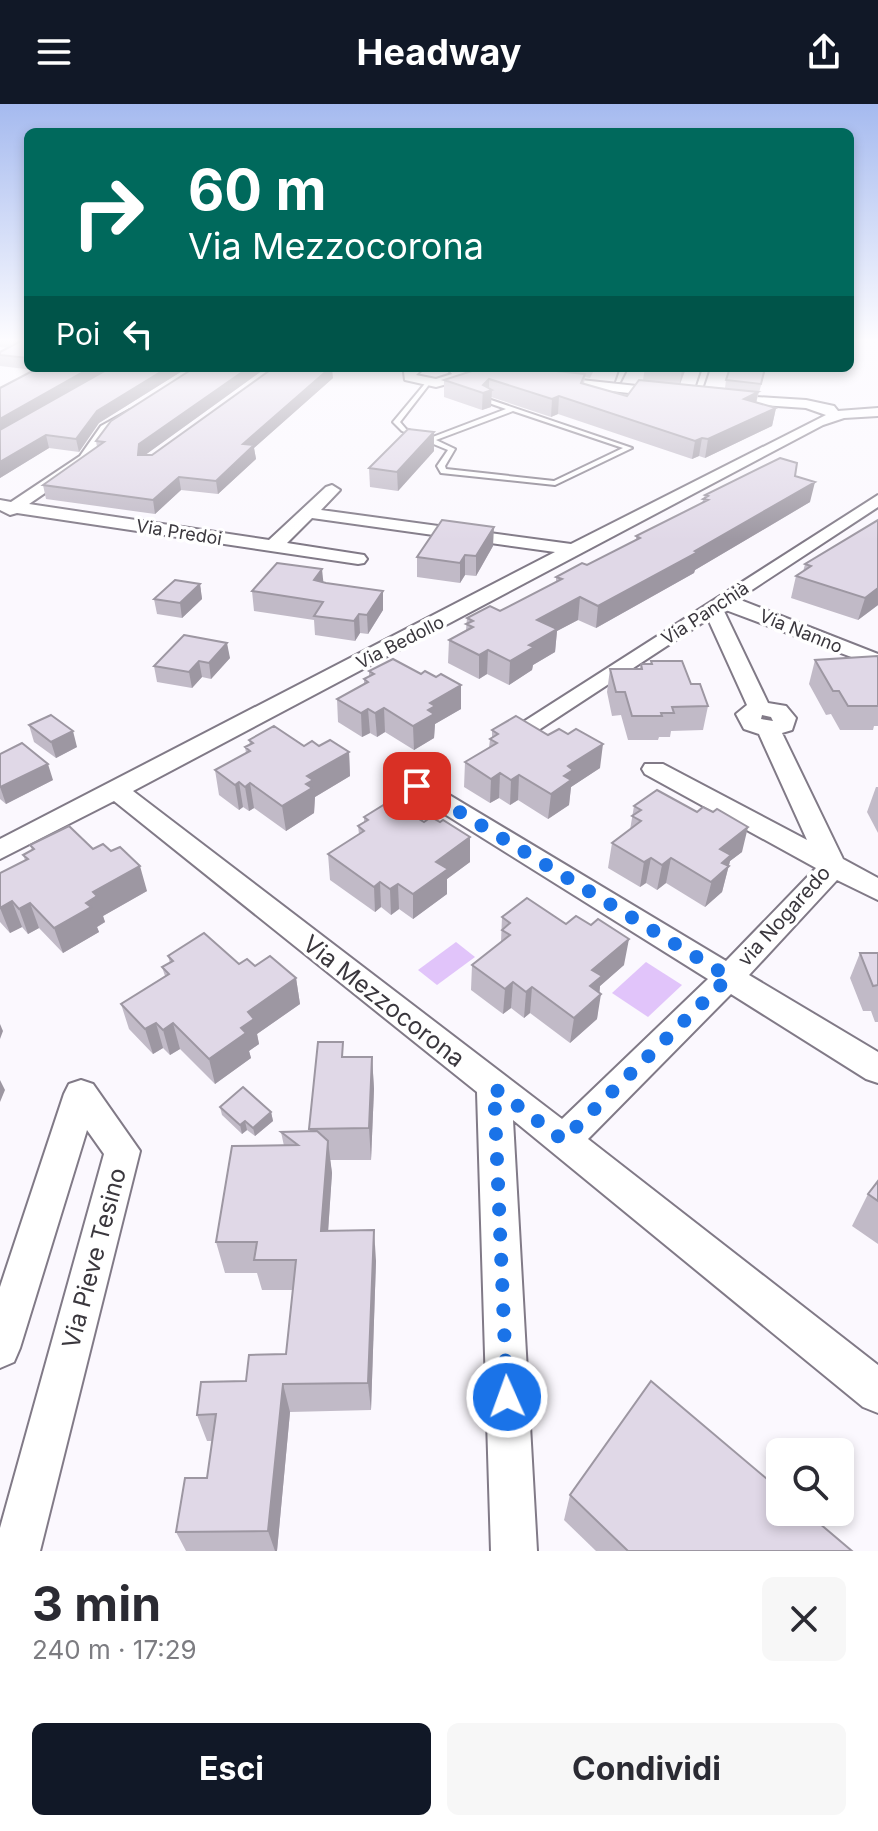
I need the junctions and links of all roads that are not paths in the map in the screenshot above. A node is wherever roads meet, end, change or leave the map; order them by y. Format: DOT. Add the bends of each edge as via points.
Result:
graph roads {
  1 [pos="142,406"];
  2 [pos="409,406"];
  3 [pos="502,406"];
  4 [pos="759,406"];
  5 [pos="805,406"];
  6 [pos="811,406"];
  7 [pos="513,409"];
  8 [pos="830,412"];
  9 [pos="875,416"];
  10 [pos="795,418"];
  11 [pos="431,440"];
  12 [pos="332,490"];
  13 [pos="878,500"];
  14 [pos="5,509"];
  15 [pos="309,513"];
  16 [pos="273,546"];
  17 [pos="577,550"];
  18 [pos="358,559"];
  19 [pos="718,604"];
  20 [pos="878,661"];
  21 [pos="532,724"];
  22 [pos="654,769"];
  23 [pos="417,786"];
  24 [pos="116,790"];
  25 [pos="0,850"];
  26 [pos="833,867"];
  27 [pos="878,890"];
  28 [pos="729,977"];
  29 [pos="878,1069"];
  30 [pos="494,1088"];
  31 [pos="563,1140"];
  32 [pos="0,1348"];
  33 [pos="878,1392"];
  34 [pos="17,1551"];
  35 [pos="514,1551"];
  1 -- 14 [label="street" via="106,429 85,459"];
  2 -- 11 [label="lane" via="396,422"];
  3 -- 7 [label="lane"];
  4 -- 10 [label="street"];
  5 -- 10 [label="street"];
  6 -- 8 [label="street"];
  7 -- 11 [label="lane"];
  7 -- 11 [label="lane" via="629,448 548,483 444,471 441,466 452,449"];
  8 -- 9 [label="street"];
  8 -- 10 [label="street, Via Bedollo"];
  10 -- 17 [label="street, Via Bedollo"];
  12 -- 15 [label="street"];
  13 -- 19 [label="street, Via Panchià"];
  14 -- 16 [label="street, Via Predoi"];
  15 -- 16 [label="street"];
  15 -- 17 [label="street"];
  16 -- 18 [label="street, Via Predoi"];
  17 -- 24 [label="street, Via Bedollo"];
  19 -- 20 [label="street, Via Nanno"];
  19 -- 21 [label="street, Via Panchià"];
  19 -- 26 [label="street, via Nogaredo"];
  22 -- 26 [label="street"];
  23 -- 28 [label="street"];
  24 -- 25 [label="street, Via Bedollo"];
  24 -- 30 [label="street, Via Mezzocorona"];
  26 -- 27 [label="street"];
  26 -- 28 [label="street, via Nogaredo"];
  28 -- 29 [label="street"];
  28 -- 31 [label="street, via Nogaredo"];
  30 -- 31 [label="street, Via Mezzocorona"];
  30 -- 35 [label="street"];
  31 -- 33 [label="street, Via Mezzocorona"];
  32 -- 34 [label="street, Via Pieve Tesino" via="81,1094 122,1151"];
}
